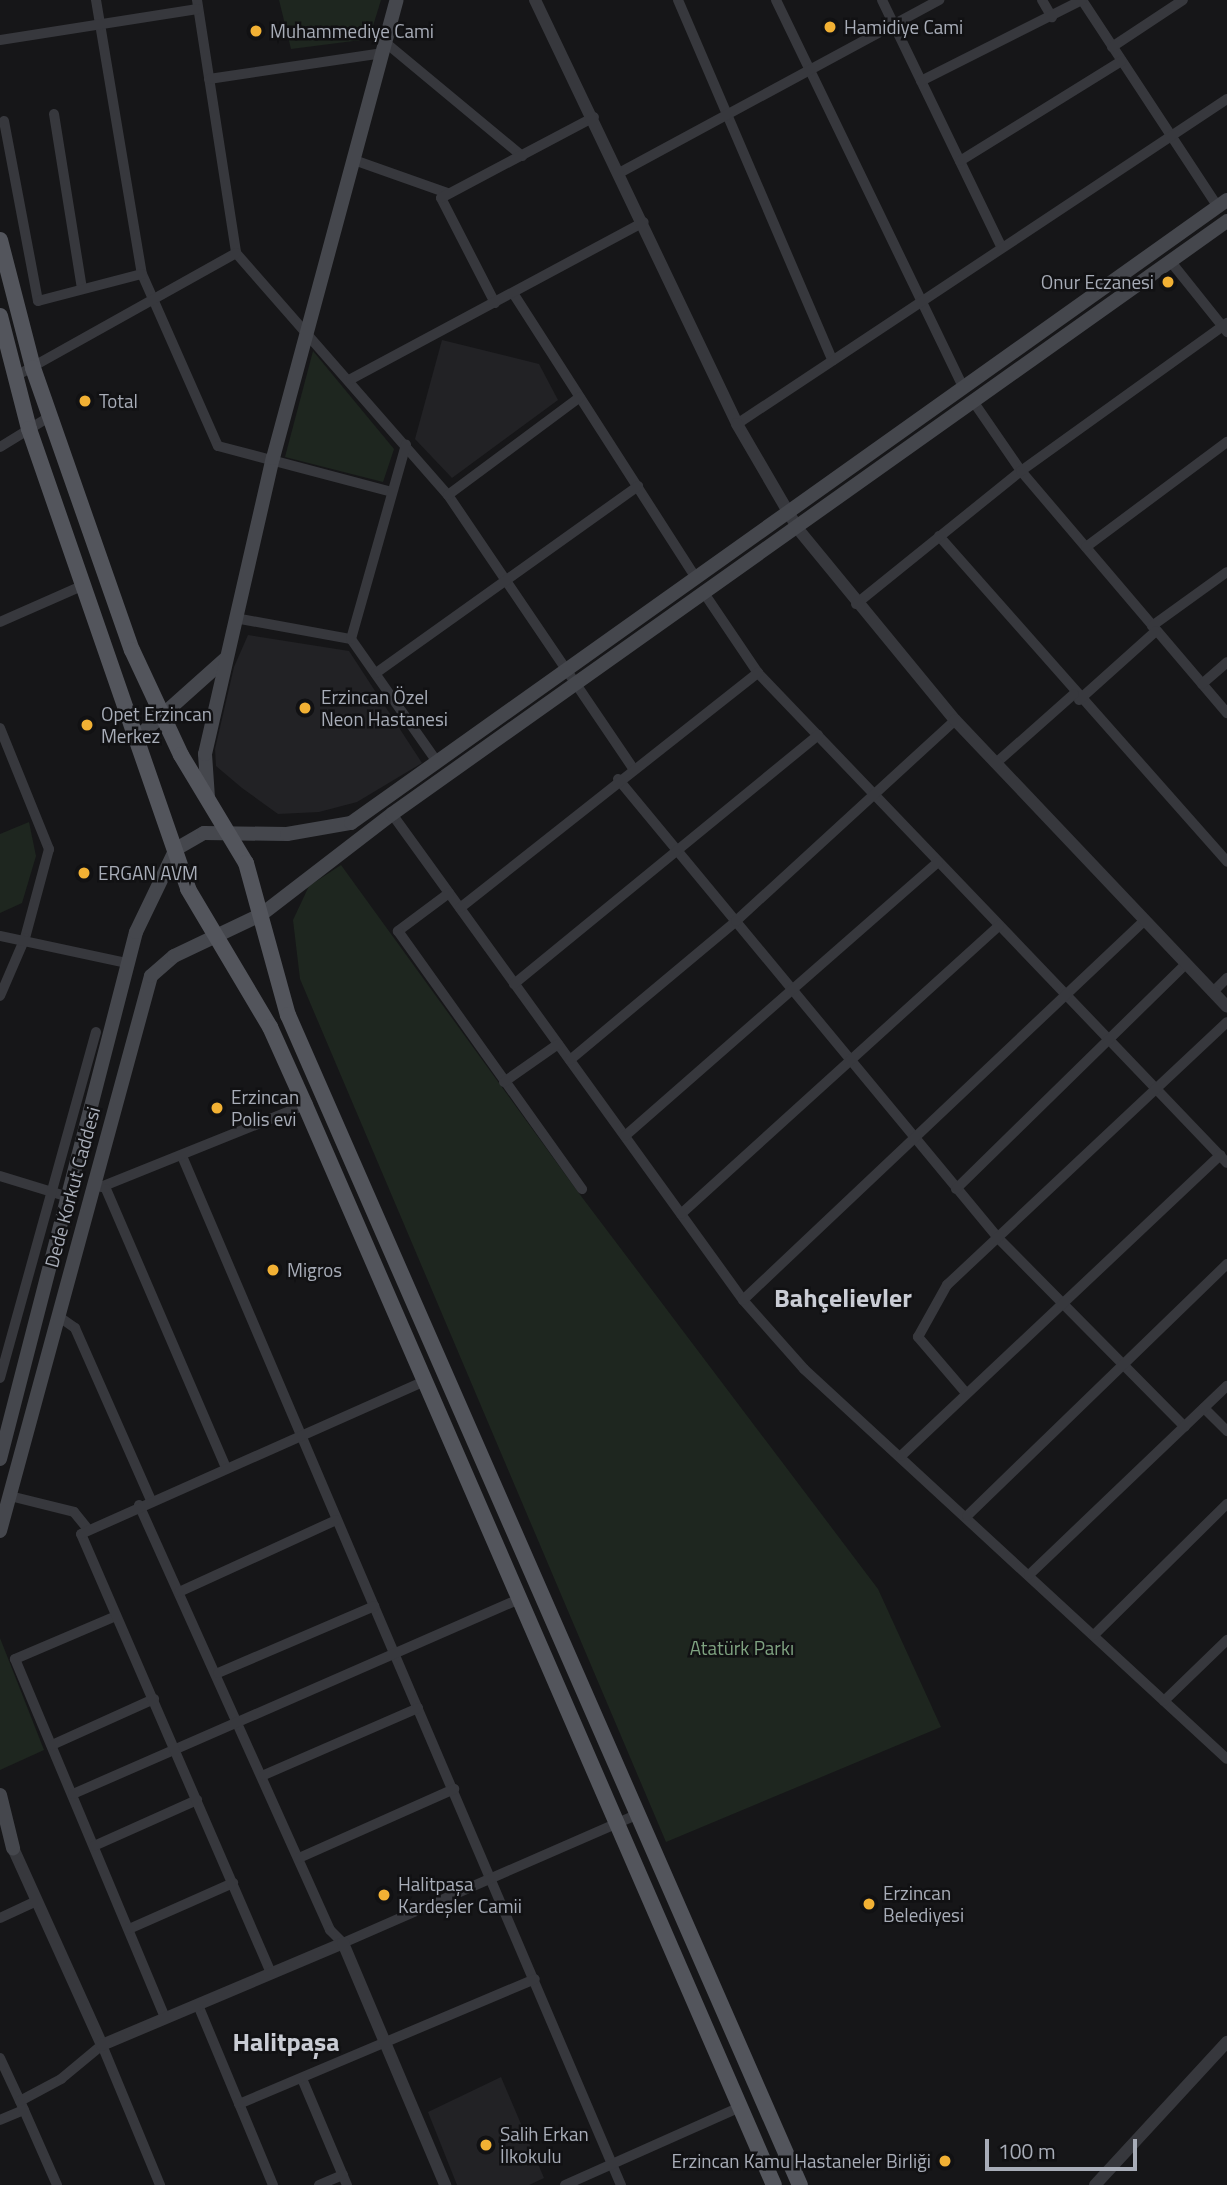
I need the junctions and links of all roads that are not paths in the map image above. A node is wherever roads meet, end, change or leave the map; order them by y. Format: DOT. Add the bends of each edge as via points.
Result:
graph roads {
  1 [pos="96,0"];
  2 [pos="397,0"];
  3 [pos="535,0"];
  4 [pos="678,0"];
  5 [pos="776,0"];
  6 [pos="882,0"];
  7 [pos="939,0"];
  8 [pos="1042,0"];
  9 [pos="1082,0"];
  10 [pos="1183,0"];
  11 [pos="198,4"];
  12 [pos="1052,17"];
  13 [pos="100,24"];
  14 [pos="894,24"];
  15 [pos="0,40"];
  16 [pos="1112,47"];
  17 [pos="384,48"];
  18 [pos="1121,61"];
  19 [pos="809,70"];
  20 [pos="209,79"];
  21 [pos="921,81"];
  22 [pos="1227,99"];
  23 [pos="54,114"];
  24 [pos="725,116"];
  25 [pos="594,117"];
  26 [pos="4,121"];
  27 [pos="1168,136"];
  28 [pos="522,156"];
  29 [pos="354,160"];
  30 [pos="960,161"];
  31 [pos="621,172"];
  32 [pos="447,193"];
  33 [pos="1222,204"];
  34 [pos="1227,221"];
  35 [pos="644,222"];
  36 [pos="0,240"];
  37 [pos="1001,246"];
  38 [pos="236,253"];
  39 [pos="1171,262"];
  40 [pos="142,274"];
  41 [pos="82,289"];
  42 [pos="513,293"];
  43 [pos="152,299"];
  44 [pos="920,300"];
  45 [pos="495,303"];
  46 [pos="0,316"];
  47 [pos="1225,327"];
  48 [pos="306,329"];
  49 [pos="832,359"];
  50 [pos="33,368"];
  51 [pos="16,376"];
  52 [pos="351,379"];
  53 [pos="963,387"];
  54 [pos="580,397"];
  55 [pos="975,404"];
  56 [pos="49,417"];
  57 [pos="737,424"];
  58 [pos="29,429"];
  59 [pos="1227,442"];
  60 [pos="406,446"];
  61 [pos="0,447"];
  62 [pos="272,458"];
  63 [pos="1021,471"];
  64 [pos="638,486"];
  65 [pos="392,492"];
  66 [pos="448,495"];
  67 [pos="786,511"];
  68 [pos="798,529"];
  69 [pos="939,536"];
  70 [pos="1086,547"];
  71 [pos="1227,572"];
  72 [pos="695,578"];
  73 [pos="506,580"];
  74 [pos="84,585"];
  75 [pos="704,593"];
  76 [pos="856,604"];
  77 [pos="235,618"];
  78 [pos="0,622"];
  79 [pos="1154,629"];
  80 [pos="351,639"];
  81 [pos="225,659"];
  82 [pos="1227,662"];
  83 [pos="568,670"];
  84 [pos="376,673"];
  85 [pos="758,673"];
  86 [pos="1202,684"];
  87 [pos="578,685"];
  88 [pos="1076,697"];
  89 [pos="160,712"];
  90 [pos="1227,713"];
  91 [pos="955,720"];
  92 [pos="0,728"];
  93 [pos="818,735"];
  94 [pos="139,736"];
  95 [pos="437,762"];
  96 [pos="996,763"];
  97 [pos="632,767"];
  98 [pos="618,779"];
  99 [pos="876,797"];
  100 [pos="208,798"];
  101 [pos="391,814"];
  102 [pos="227,831"];
  103 [pos="176,849"];
  104 [pos="678,851"];
  105 [pos="938,862"];
  106 [pos="1227,862"];
  107 [pos="449,893"];
  108 [pos="460,908"];
  109 [pos="262,914"];
  110 [pos="1145,920"];
  111 [pos="736,922"];
  112 [pos="999,926"];
  113 [pos="0,936"];
  114 [pos="25,938"];
  115 [pos="213,939"];
  116 [pos="127,963"];
  117 [pos="1186,964"];
  118 [pos="1227,978"];
  119 [pos="514,985"];
  120 [pos="792,989"];
  121 [pos="1213,992"];
  122 [pos="1064,994"];
  123 [pos="0,996"];
  124 [pos="1227,1007"];
  125 [pos="1227,1023"];
  126 [pos="96,1032"];
  127 [pos="1109,1041"];
  128 [pos="558,1044"];
  129 [pos="570,1060"];
  130 [pos="849,1062"];
  131 [pos="504,1082"];
  132 [pos="1158,1092"];
  133 [pos="305,1105"];
  134 [pos="625,1136"];
  135 [pos="913,1140"];
  136 [pos="181,1156"];
  137 [pos="1223,1159"];
  138 [pos="0,1176"];
  139 [pos="100,1187"];
  140 [pos="582,1189"];
  141 [pos="956,1189"];
  142 [pos="51,1190"];
  143 [pos="72,1199"];
  144 [pos="681,1214"];
  145 [pos="999,1239"];
  146 [pos="1227,1264"];
  147 [pos="743,1300"];
  148 [pos="1063,1303"];
  149 [pos="58,1315"];
  150 [pos="1124,1363"];
  151 [pos="0,1378"];
  152 [pos="425,1381"];
  153 [pos="1227,1386"];
  154 [pos="966,1393"];
  155 [pos="1204,1408"];
  156 [pos="1185,1427"];
  157 [pos="1227,1431"];
  158 [pos="299,1437"];
  159 [pos="901,1457"];
  160 [pos="0,1459"];
  161 [pos="226,1468"];
  162 [pos="10,1496"];
  163 [pos="151,1500"];
  164 [pos="1227,1504"];
  165 [pos="139,1505"];
  166 [pos="967,1516"];
  167 [pos="336,1520"];
  168 [pos="86,1527"];
  169 [pos="0,1531"];
  170 [pos="1029,1575"];
  171 [pos="179,1592"];
  172 [pos="520,1599"];
  173 [pos="374,1606"];
  174 [pos="116,1616"];
  175 [pos="1094,1635"];
  176 [pos="1227,1640"];
  177 [pos="395,1656"];
  178 [pos="218,1673"];
  179 [pos="155,1699"];
  180 [pos="1164,1701"];
  181 [pos="418,1708"];
  182 [pos="242,1723"];
  183 [pos="52,1745"];
  184 [pos="177,1752"];
  185 [pos="1227,1759"];
  186 [pos="264,1775"];
  187 [pos="454,1789"];
  188 [pos="73,1794"];
  189 [pos="0,1796"];
  190 [pos="197,1800"];
  191 [pos="638,1814"];
  192 [pos="617,1824"];
  193 [pos="0,1828"];
  194 [pos="94,1846"];
  195 [pos="13,1848"];
  196 [pos="299,1858"];
  197 [pos="493,1880"];
  198 [pos="233,1883"];
  199 [pos="36,1900"];
  200 [pos="0,1918"];
  201 [pos="129,1929"];
  202 [pos="343,1943"];
  203 [pos="271,1973"];
  204 [pos="535,1979"];
  205 [pos="198,2005"];
  206 [pos="165,2018"];
  207 [pos="1227,2042"];
  208 [pos="386,2044"];
  209 [pos="102,2045"];
  210 [pos="0,2058"];
  211 [pos="303,2081"];
  212 [pos="239,2104"];
  213 [pos="22,2105"];
  214 [pos="740,2107"];
  215 [pos="0,2120"];
  216 [pos="612,2164"];
  217 [pos="343,2175"];
  218 [pos="1101,2183"];
  219 [pos="57,2185"];
  220 [pos="160,2185"];
  221 [pos="273,2185"];
  222 [pos="319,2185"];
  223 [pos="347,2185"];
  224 [pos="445,2185"];
  225 [pos="565,2185"];
  226 [pos="621,2185"];
  227 [pos="774,2185"];
  228 [pos="800,2185"];
  1 -- 13 [label="street"];
  2 -- 17 [label="main road"];
  3 -- 25 [label="street"];
  4 -- 24 [label="street"];
  5 -- 19 [label="street"];
  6 -- 14 [label="street"];
  7 -- 14 [label="street"];
  8 -- 12 [label="street"];
  9 -- 12 [label="street"];
  9 -- 16 [label="street"];
  10 -- 16 [label="street"];
  11 -- 13 [label="street"];
  11 -- 20 [label="street"];
  12 -- 21 [label="street"];
  13 -- 15 [label="street"];
  13 -- 40 [label="street"];
  14 -- 19 [label="street"];
  14 -- 21 [label="street"];
  16 -- 18 [label="street"];
  17 -- 20 [label="street"];
  17 -- 28 [label="street"];
  17 -- 29 [label="main road"];
  18 -- 27 [label="street"];
  18 -- 30 [label="street"];
  19 -- 24 [label="street"];
  19 -- 44 [label="street"];
  20 -- 38 [label="street"];
  21 -- 30 [label="street"];
  22 -- 27 [label="street"];
  23 -- 41 [label="street"];
  24 -- 31 [label="street"];
  24 -- 49 [label="street"];
  25 -- 28 [label="street"];
  25 -- 31 [label="street"];
  26 -- 41 [label="street" via="38,301"];
  27 -- 33 [label="street"];
  27 -- 37 [label="street"];
  28 -- 32 [label="street"];
  29 -- 32 [label="street"];
  29 -- 48 [label="main road"];
  30 -- 37 [label="street"];
  31 -- 35 [label="street"];
  32 -- 45 [label="street" via="441,198"];
  33 -- 53 [label="main road"];
  34 -- 39 [label="main road, Dede Korkut Caddesi"];
  35 -- 42 [label="street"];
  35 -- 57 [label="street"];
  36 -- 50 [label="main road"];
  37 -- 44 [label="street"];
  38 -- 43 [label="street"];
  38 -- 48 [label="street"];
  39 -- 47 [label="street"];
  39 -- 55 [label="main road, Dede Korkut Caddesi"];
  40 -- 41 [label="street"];
  40 -- 43 [label="street"];
  42 -- 45 [label="street"];
  42 -- 54 [label="street"];
  43 -- 50 [label="street"];
  43 -- 62 [label="street" via="218,446"];
  44 -- 49 [label="street"];
  44 -- 53 [label="street"];
  45 -- 52 [label="street"];
  46 -- 51 [label="main road"];
  47 -- 63 [label="street"];
  48 -- 52 [label="street"];
  48 -- 62 [label="main road"];
  49 -- 57 [label="street"];
  50 -- 51 [label="street"];
  50 -- 56 [label="main road"];
  51 -- 58 [label="main road"];
  52 -- 60 [label="street"];
  53 -- 67 [label="main road"];
  54 -- 64 [label="street"];
  54 -- 66 [label="street"];
  55 -- 63 [label="street"];
  55 -- 68 [label="main road, Dede Korkut Caddesi"];
  56 -- 58 [label="street"];
  56 -- 89 [label="main road" via="94,552"];
  57 -- 67 [label="street"];
  58 -- 61 [label="street"];
  58 -- 74 [label="main road"];
  59 -- 70 [label="street"];
  60 -- 65 [label="street"];
  60 -- 66 [label="street"];
  62 -- 65 [label="street"];
  62 -- 77 [label="main road"];
  63 -- 69 [label="street"];
  63 -- 70 [label="street"];
  64 -- 72 [label="street"];
  64 -- 73 [label="street"];
  65 -- 80 [label="street"];
  66 -- 73 [label="street"];
  67 -- 68 [label="street"];
  67 -- 72 [label="main road"];
  68 -- 75 [label="main road, Dede Korkut Caddesi"];
  68 -- 76 [label="street"];
  69 -- 76 [label="street"];
  69 -- 88 [label="street"];
  70 -- 79 [label="street"];
  71 -- 79 [label="street"];
  72 -- 83 [label="main road"];
  73 -- 83 [label="street"];
  73 -- 84 [label="street"];
  74 -- 78 [label="street"];
  74 -- 94 [label="main road"];
  75 -- 85 [label="street"];
  75 -- 87 [label="main road, Dede Korkut Caddesi"];
  76 -- 91 [label="street"];
  77 -- 80 [label="street"];
  77 -- 81 [label="main road"];
  79 -- 86 [label="street"];
  79 -- 88 [label="street"];
  80 -- 84 [label="street"];
  81 -- 89 [label="main road"];
  81 -- 100 [label="main road" via="205,754"];
  82 -- 86 [label="street"];
  83 -- 87 [label="street"];
  83 -- 95 [label="main road"];
  84 -- 95 [label="street"];
  85 -- 93 [label="street"];
  85 -- 97 [label="street"];
  86 -- 90 [label="street"];
  87 -- 97 [label="street"];
  87 -- 101 [label="main road, Dede Korkut Caddesi"];
  88 -- 96 [label="street"];
  88 -- 106 [label="street"];
  89 -- 94 [label="main road"];
  89 -- 100 [label="main road"];
  91 -- 96 [label="street"];
  91 -- 99 [label="street"];
  92 -- 114 [label="street" via="49,849"];
  93 -- 99 [label="street"];
  93 -- 104 [label="street"];
  94 -- 103 [label="main road"];
  95 -- 102 [label="main road" via="351,823 287,834"];
  96 -- 110 [label="street"];
  97 -- 98 [label="street"];
  98 -- 104 [label="street"];
  98 -- 108 [label="street"];
  99 -- 105 [label="street"];
  99 -- 111 [label="street"];
  100 -- 102 [label="main road"];
  101 -- 107 [label="street"];
  101 -- 109 [label="main road, Dede Korkut Caddesi"];
  102 -- 103 [label="main road" via="187,839"];
  102 -- 109 [label="main road"];
  103 -- 115 [label="main road"];
  103 -- 116 [label="main road, Dede Korkut Caddesi" via="136,932"];
  104 -- 111 [label="street"];
  104 -- 119 [label="street"];
  105 -- 112 [label="street"];
  105 -- 120 [label="street"];
  107 -- 108 [label="street"];
  107 -- 131 [label="street" via="398,931"];
  108 -- 119 [label="street"];
  109 -- 115 [label="main road, Dede Korkut Caddesi"];
  109 -- 191 [label="main road" via="288,1015"];
  110 -- 117 [label="street"];
  110 -- 122 [label="street"];
  111 -- 120 [label="street"];
  111 -- 129 [label="street"];
  112 -- 122 [label="street"];
  112 -- 130 [label="street"];
  113 -- 114 [label="street"];
  114 -- 116 [label="street"];
  114 -- 123 [label="street"];
  115 -- 133 [label="main road" via="270,1027"];
  115 -- 139 [label="main road, Dede Korkut Caddesi" via="174,956 151,976"];
  116 -- 143 [label="main road, Dede Korkut Caddesi"];
  117 -- 121 [label="street"];
  117 -- 127 [label="street"];
  118 -- 121 [label="street"];
  119 -- 128 [label="street"];
  120 -- 130 [label="street"];
  120 -- 134 [label="street"];
  121 -- 124 [label="street"];
  122 -- 127 [label="street"];
  122 -- 135 [label="street"];
  125 -- 132 [label="street"];
  126 -- 142 [label="street"];
  127 -- 132 [label="street"];
  127 -- 141 [label="street"];
  128 -- 129 [label="street"];
  128 -- 131 [label="street"];
  129 -- 134 [label="street"];
  130 -- 135 [label="street"];
  130 -- 144 [label="street"];
  131 -- 140 [label="street"];
  132 -- 137 [label="street"];
  132 -- 145 [label="street"];
  133 -- 136 [label="street"];
  133 -- 152 [label="main road"];
  134 -- 144 [label="street"];
  135 -- 141 [label="street"];
  135 -- 147 [label="street"];
  136 -- 139 [label="street"];
  136 -- 158 [label="street"];
  137 -- 148 [label="street"];
  138 -- 142 [label="street"];
  139 -- 149 [label="main road, Dede Korkut Caddesi"];
  139 -- 161 [label="street"];
  141 -- 145 [label="street"];
  142 -- 143 [label="street"];
  142 -- 151 [label="street"];
  143 -- 160 [label="main road, Dede Korkut Caddesi"];
  144 -- 147 [label="street"];
  145 -- 148 [label="street"];
  145 -- 154 [label="street" via="947,1285 918,1337"];
  146 -- 150 [label="street"];
  147 -- 159 [label="street" via="804,1369"];
  148 -- 150 [label="street"];
  148 -- 154 [label="street"];
  149 -- 162 [label="main road, Dede Korkut Caddesi"];
  149 -- 163 [label="street" via="75,1328"];
  150 -- 156 [label="street"];
  150 -- 166 [label="street"];
  152 -- 158 [label="street"];
  152 -- 172 [label="main road"];
  153 -- 155 [label="street"];
  154 -- 159 [label="street"];
  155 -- 156 [label="street"];
  155 -- 157 [label="street"];
  156 -- 170 [label="street"];
  158 -- 161 [label="street"];
  158 -- 167 [label="street"];
  159 -- 166 [label="street"];
  161 -- 163 [label="street"];
  162 -- 168 [label="street" via="74,1512"];
  162 -- 169 [label="main road, Dede Korkut Caddesi"];
  163 -- 165 [label="street"];
  164 -- 175 [label="street"];
  165 -- 168 [label="street"];
  165 -- 171 [label="street"];
  166 -- 170 [label="street"];
  167 -- 171 [label="street"];
  167 -- 173 [label="street"];
  168 -- 174 [label="street" via="80,1537"];
  170 -- 175 [label="street"];
  171 -- 178 [label="street"];
  172 -- 177 [label="street"];
  172 -- 192 [label="main road"];
  173 -- 177 [label="street"];
  173 -- 178 [label="street"];
  174 -- 179 [label="street"];
  174 -- 183 [label="street" via="15,1659"];
  175 -- 180 [label="street"];
  176 -- 180 [label="street"];
  177 -- 181 [label="street"];
  177 -- 182 [label="street"];
  178 -- 182 [label="street"];
  179 -- 183 [label="street"];
  179 -- 184 [label="street"];
  180 -- 185 [label="street"];
  181 -- 186 [label="street"];
  181 -- 187 [label="street"];
  182 -- 184 [label="street"];
  182 -- 186 [label="street"];
  183 -- 188 [label="street"];
  184 -- 188 [label="street"];
  184 -- 190 [label="street"];
  186 -- 196 [label="street"];
  187 -- 196 [label="street"];
  187 -- 197 [label="street"];
  188 -- 194 [label="street"];
  189 -- 195 [label="main road"];
  190 -- 194 [label="street"];
  190 -- 198 [label="street"];
  191 -- 192 [label="street"];
  191 -- 228 [label="main road"];
  192 -- 197 [label="street"];
  192 -- 214 [label="main road"];
  193 -- 195 [label="main road"];
  194 -- 201 [label="street"];
  195 -- 199 [label="street"];
  196 -- 202 [label="street" via="330,1930"];
  197 -- 202 [label="street"];
  197 -- 204 [label="street"];
  198 -- 201 [label="street"];
  198 -- 203 [label="street"];
  199 -- 200 [label="street"];
  199 -- 209 [label="street"];
  201 -- 206 [label="street"];
  202 -- 203 [label="street"];
  202 -- 208 [label="street"];
  203 -- 205 [label="street"];
  204 -- 208 [label="street"];
  204 -- 216 [label="street"];
  205 -- 206 [label="street"];
  205 -- 212 [label="street"];
  206 -- 209 [label="street"];
  207 -- 218 [label="street"];
  208 -- 211 [label="street"];
  208 -- 224 [label="street"];
  209 -- 213 [label="street"];
  209 -- 220 [label="street"];
  210 -- 213 [label="street"];
  211 -- 212 [label="street"];
  211 -- 217 [label="street"];
  212 -- 221 [label="street"];
  213 -- 215 [label="street"];
  213 -- 219 [label="street"];
  214 -- 216 [label="street"];
  214 -- 227 [label="main road"];
  216 -- 225 [label="street"];
  216 -- 226 [label="street"];
  217 -- 222 [label="street"];
  217 -- 223 [label="street"];
}
